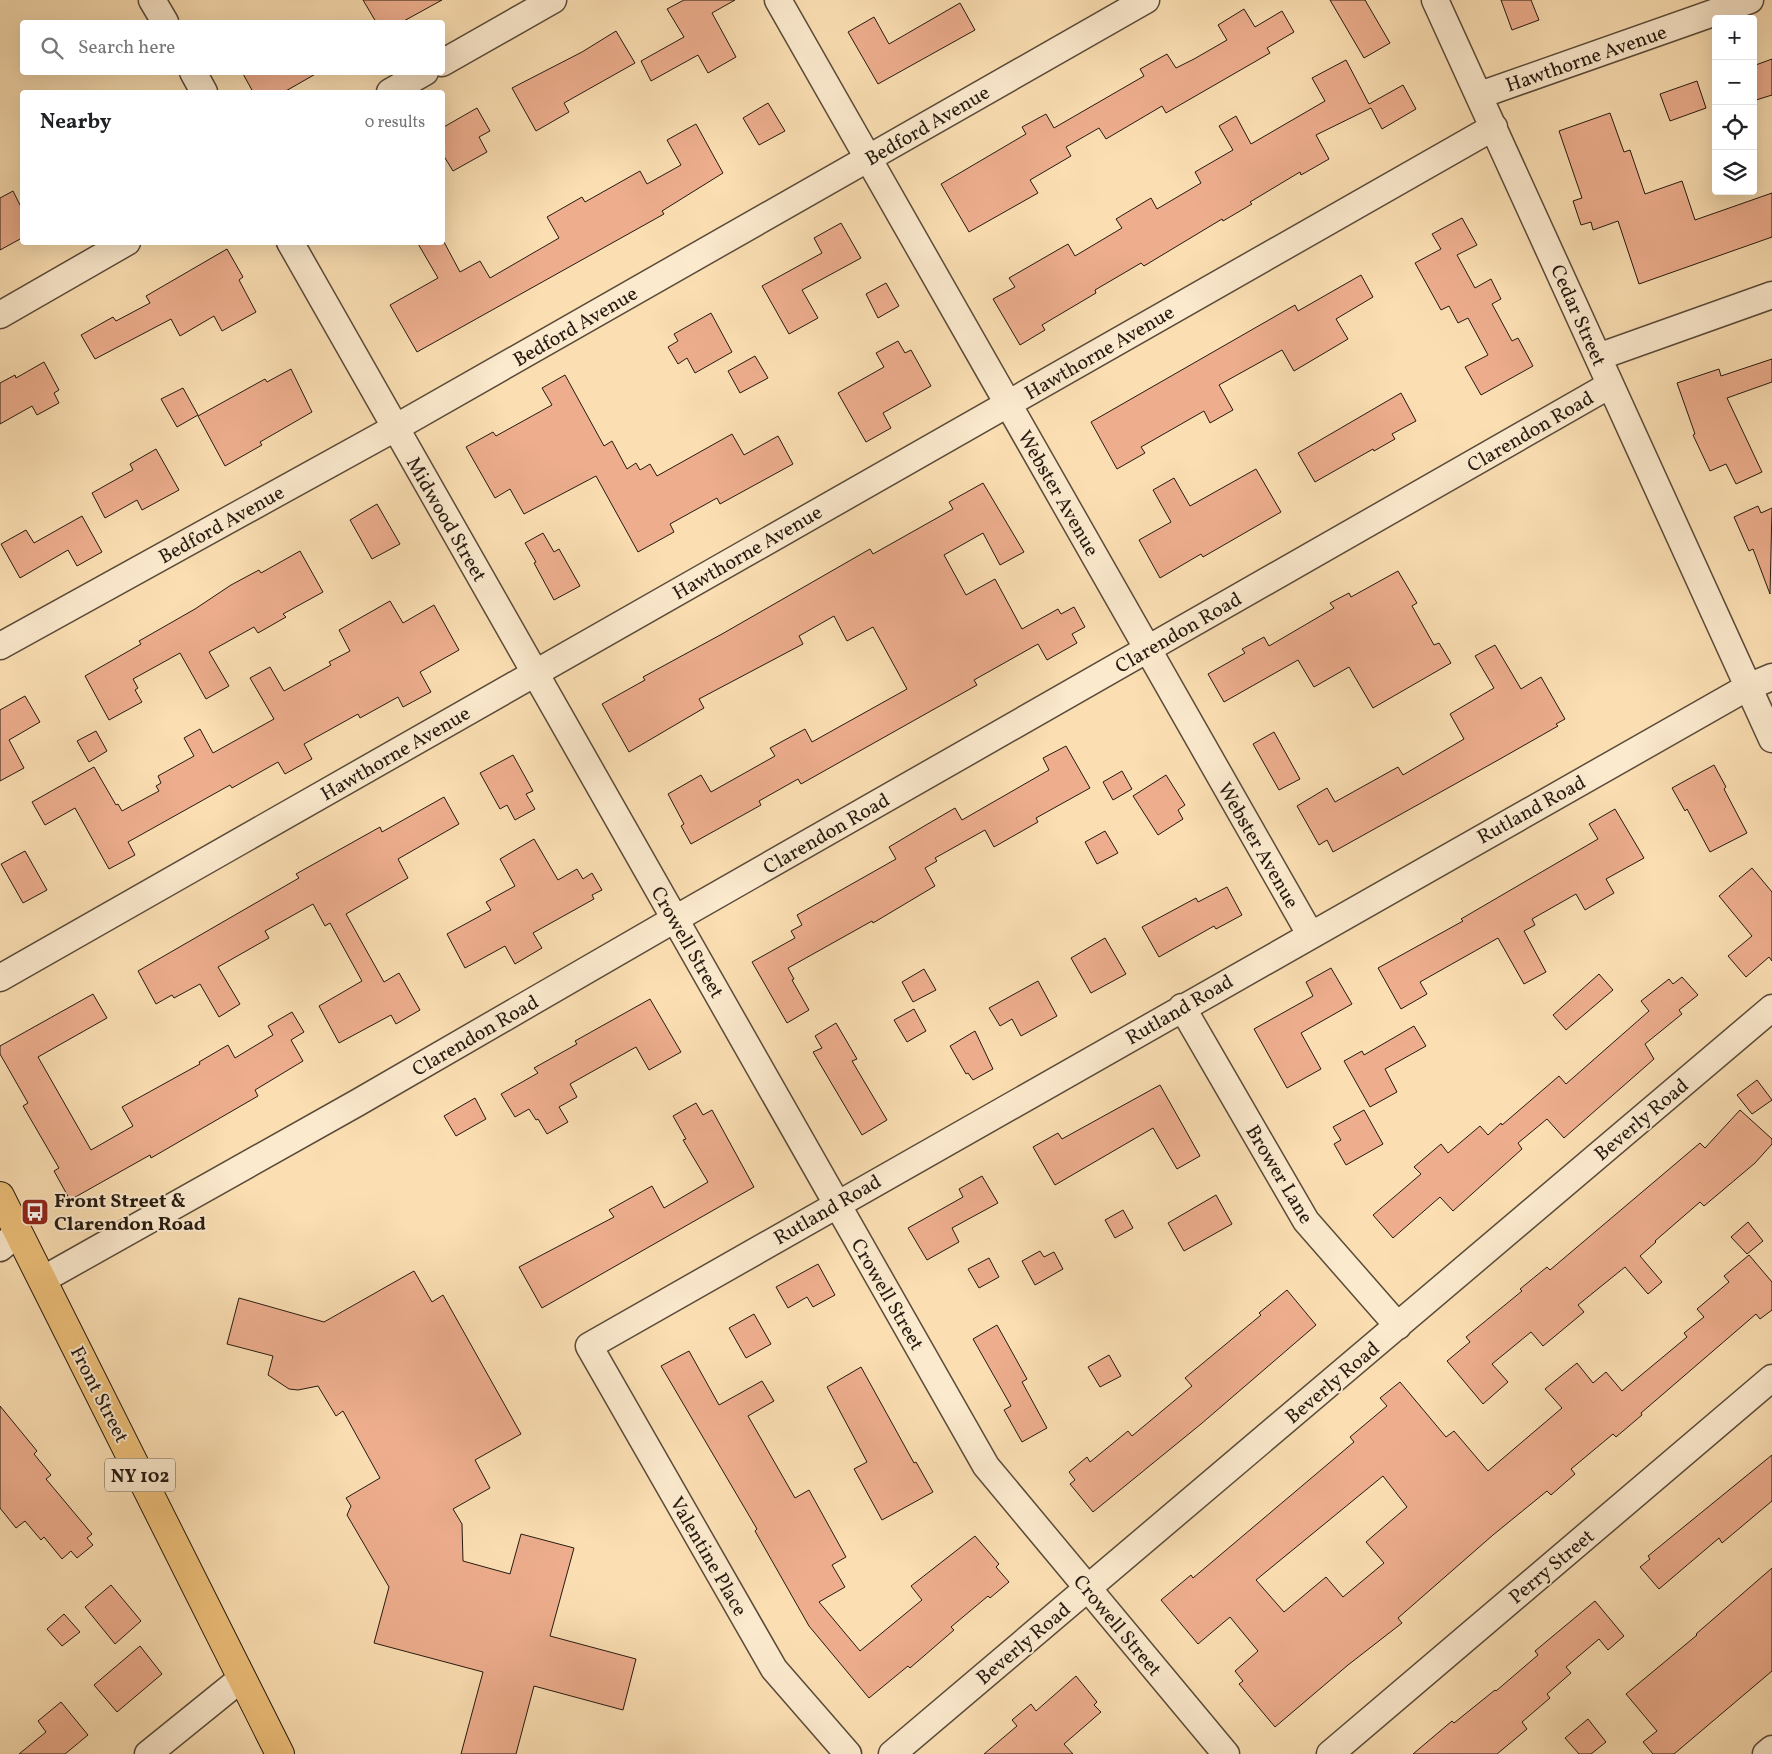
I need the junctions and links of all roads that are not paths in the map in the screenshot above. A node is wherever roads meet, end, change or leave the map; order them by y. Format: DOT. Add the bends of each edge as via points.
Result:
graph roads {
  1 [pos="152,0"];
  2 [pos="553,0"];
  3 [pos="778,0"];
  4 [pos="1146,0"];
  5 [pos="1436,0"];
  6 [pos="1750,0"];
  7 [pos="163,20"];
  8 [pos="445,61"];
  9 [pos="195,75"];
  10 [pos="420,75"];
  11 [pos="203,90"];
  12 [pos="394,90"];
  13 [pos="1480,96"];
  14 [pos="1494,127"];
  15 [pos="868,159"];
  16 [pos="122,245"];
  17 [pos="292,245"];
  18 [pos="1772,295"];
  19 [pos="0,315"];
  20 [pos="1598,357"];
  21 [pos="1610,384"];
  22 [pos="1008,404"];
  23 [pos="395,428"];
  24 [pos="0,646"];
  25 [pos="1148,649"];
  26 [pos="534,674"];
  27 [pos="1772,677"];
  28 [pos="1748,687"];
  29 [pos="1772,739"];
  30 [pos="604,796"];
  31 [pos="675,919"];
  32 [pos="1310,934"];
  33 [pos="0,978"];
  34 [pos="1182,1007"];
  35 [pos="1772,1008"];
  36 [pos="0,1196"];
  37 [pos="836,1204"];
  38 [pos="9,1240"];
  39 [pos="42,1280"];
  40 [pos="1398,1326"];
  41 [pos="589,1346"];
  42 [pos="1772,1378"];
  43 [pos="1087,1589"];
  44 [pos="242,1678"];
  45 [pos="1772,1749"];
  46 [pos="148,1754"];
  47 [pos="280,1754"];
  48 [pos="848,1754"];
  49 [pos="892,1754"];
  50 [pos="1226,1754"];
  51 [pos="1330,1754"];
  52 [pos="1766,1754"];
  1 -- 7 [label="street"];
  2 -- 8 [label="street"];
  3 -- 15 [label="street, Webster Avenue"];
  4 -- 15 [label="street, Bedford Avenue"];
  5 -- 13 [label="street, Cedar Street"];
  6 -- 13 [label="street, Hawthorne Avenue"];
  9 -- 11 [label="street"];
  10 -- 12 [label="street"];
  13 -- 14 [label="street, Cedar Street"];
  14 -- 20 [label="street, Cedar Street"];
  14 -- 22 [label="street, Hawthorne Avenue"];
  15 -- 22 [label="street, Webster Avenue"];
  15 -- 23 [label="street, Bedford Avenue"];
  16 -- 19 [label="street"];
  17 -- 23 [label="street, Midwood Street"];
  18 -- 20 [label="street"];
  20 -- 21 [label="street, Cedar Street"];
  21 -- 25 [label="street, Clarendon Road"];
  21 -- 28 [label="street, Cedar Street"];
  22 -- 25 [label="street, Webster Avenue"];
  22 -- 26 [label="street, Hawthorne Avenue"];
  23 -- 24 [label="street, Bedford Avenue"];
  23 -- 26 [label="street, Midwood Street"];
  25 -- 31 [label="street, Clarendon Road"];
  25 -- 32 [label="street, Webster Avenue"];
  26 -- 30 [label="street, Midwood Street"];
  26 -- 33 [label="street, Hawthorne Avenue"];
  27 -- 28 [label="street, Rutland Road"];
  28 -- 29 [label="street, Cedar Street"];
  28 -- 32 [label="street, Rutland Road"];
  30 -- 31 [label="street, Crowell Street"];
  31 -- 37 [label="street, Crowell Street"];
  31 -- 39 [label="street, Clarendon Road"];
  32 -- 34 [label="street, Rutland Road"];
  34 -- 37 [label="street, Rutland Road"];
  34 -- 40 [label="street, Brower Lane" via="1306,1221"];
  35 -- 40 [label="street, Beverly Road"];
  36 -- 38 [label="main road, Front Street / NY 102"];
  37 -- 41 [label="street, Rutland Road"];
  37 -- 43 [label="street, Crowell Street" via="986,1466"];
  38 -- 39 [label="main road, Front Street / NY 102"];
  39 -- 44 [label="main road, Front Street / NY 102"];
  40 -- 43 [label="street, Beverly Road"];
  41 -- 48 [label="street, Valentine Place" via="774,1669"];
  42 -- 51 [label="street, Perry Street"];
  43 -- 49 [label="street, Beverly Road"];
  43 -- 50 [label="street, Crowell Street"];
  44 -- 46 [label="street"];
  44 -- 47 [label="main road, Front Street / NY 102"];
  45 -- 52 [label="street"];
}
